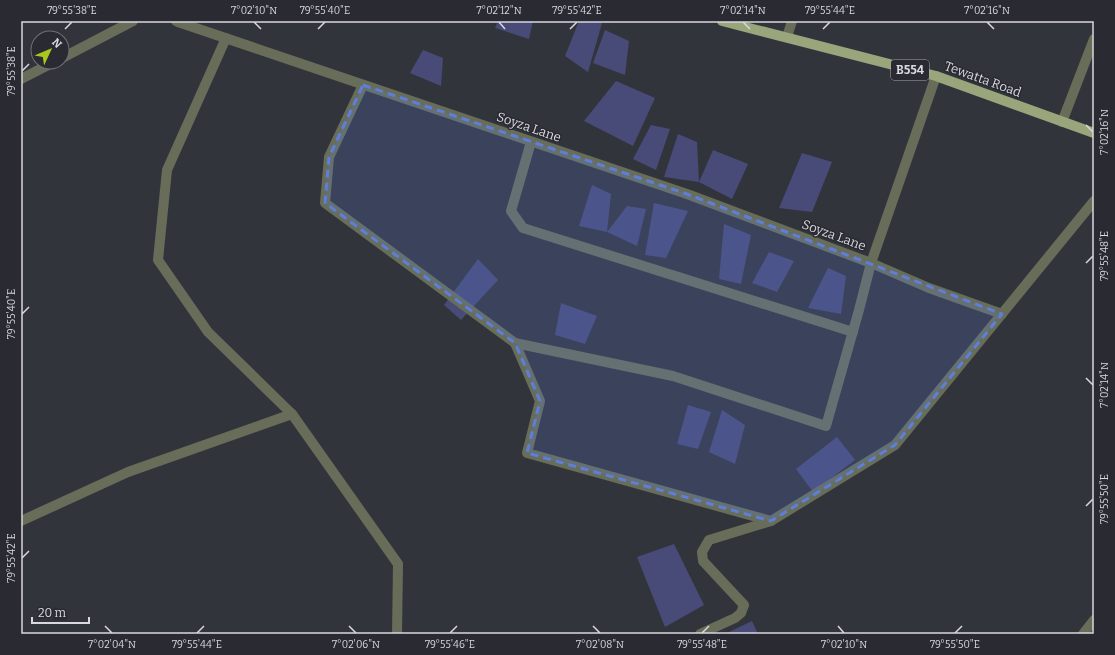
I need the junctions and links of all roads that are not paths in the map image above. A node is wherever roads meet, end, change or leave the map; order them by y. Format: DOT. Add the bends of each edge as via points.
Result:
graph roads {
  1 [pos="133,21"];
  2 [pos="176,21"];
  3 [pos="722,21"];
  4 [pos="792,21"];
  5 [pos="786,37"];
  6 [pos="226,38"];
  7 [pos="1094,39"];
  8 [pos="70,54"];
  9 [pos="38,70"];
  10 [pos="936,76"];
  11 [pos="21,79"];
  12 [pos="363,85"];
  13 [pos="1062,122"];
  14 [pos="1094,133"];
  15 [pos="531,142"];
  16 [pos="1094,201"];
  17 [pos="871,263"];
  18 [pos="1002,314"];
  19 [pos="853,332"];
  20 [pos="515,343"];
  21 [pos="292,414"];
  22 [pos="21,521"];
  23 [pos="771,521"];
  24 [pos="1094,620"];
  25 [pos="397,634"];
  26 [pos="700,634"];
  27 [pos="1083,634"];
  1 -- 8 [label="street"];
  2 -- 6 [label="street, Soyza Lane"];
  3 -- 5 [label="main road, Tewatta Road / B554"];
  4 -- 5 [label="street"];
  5 -- 10 [label="main road, Tewatta Road / B554"];
  6 -- 12 [label="street, Soyza Lane"];
  6 -- 21 [label="street" via="167,170 158,260 208,332"];
  7 -- 13 [label="street"];
  9 -- 11 [label="street"];
  10 -- 13 [label="main road, Tewatta Road / B554"];
  10 -- 17 [label="street"];
  12 -- 15 [label="street, Soyza Lane"];
  12 -- 20 [label="street" via="329,157 325,203"];
  13 -- 14 [label="main road, Tewatta Road / B554"];
  15 -- 17 [label="street, Soyza Lane" via="687,194"];
  15 -- 19 [label="street" via="511,211 523,228"];
  16 -- 18 [label="street"];
  17 -- 18 [label="street, Soyza Lane" via="929,288"];
  17 -- 19 [label="street"];
  18 -- 23 [label="street" via="895,445"];
  19 -- 20 [label="street" via="826,426 672,376"];
  20 -- 23 [label="street" via="540,401 527,453"];
  21 -- 22 [label="street" via="128,472"];
  21 -- 25 [label="street" via="398,564"];
  23 -- 26 [label="street" via="709,540 702,552 703,561 744,605 741,613 735,618"];
  24 -- 27 [label="street"];
}
